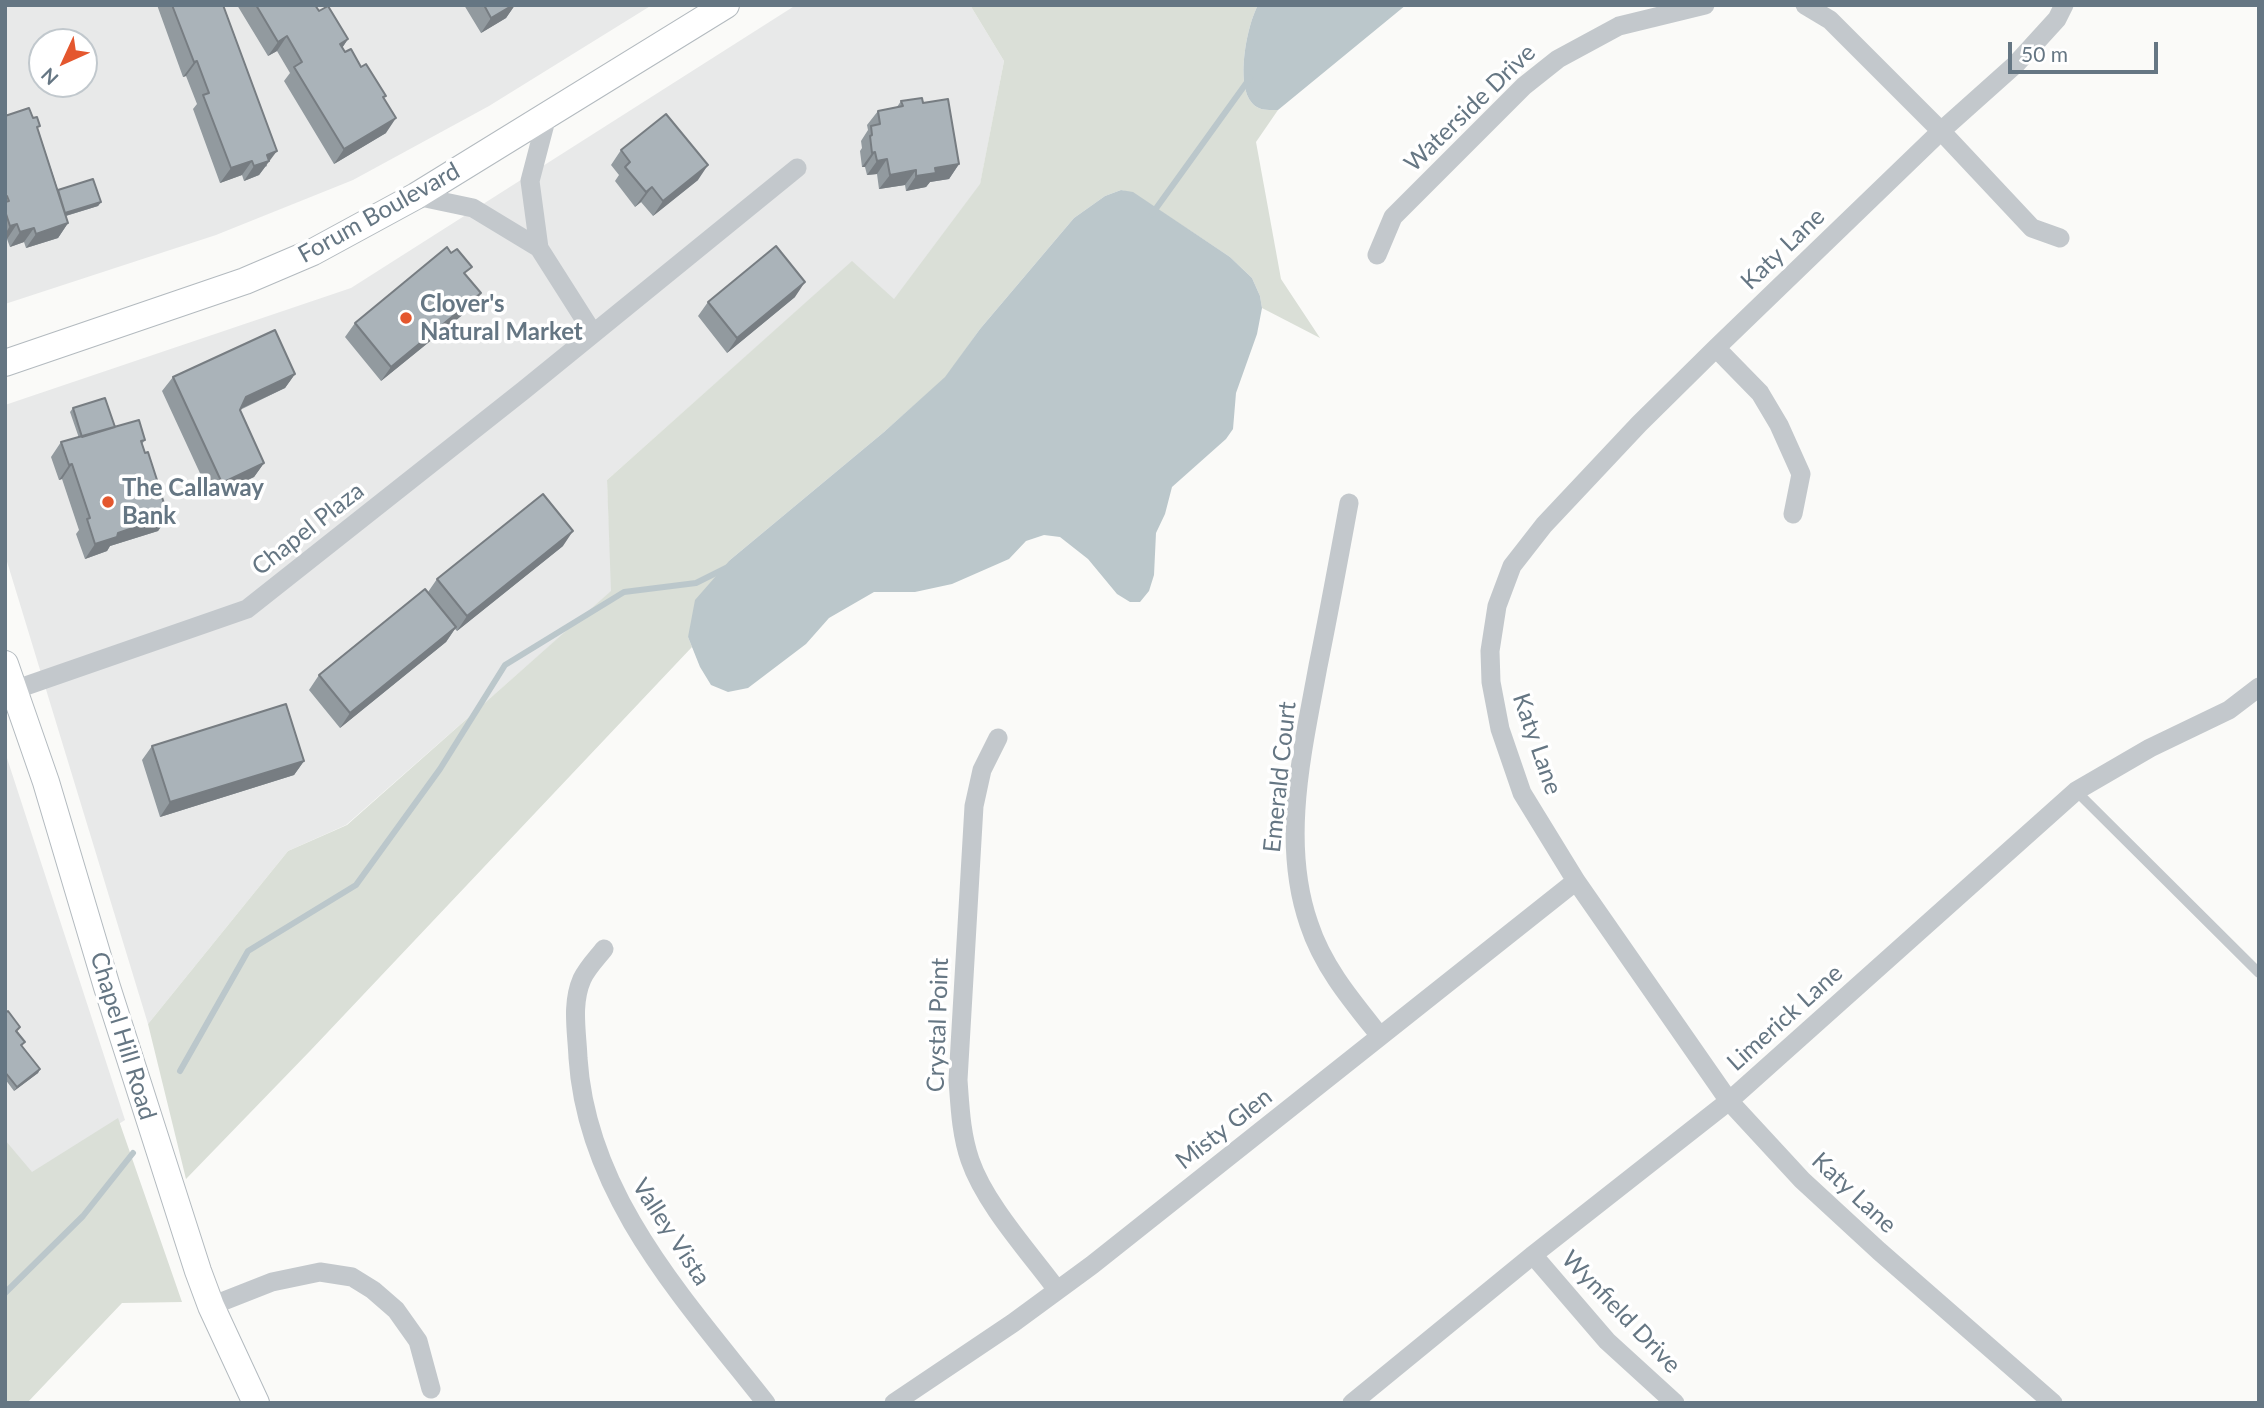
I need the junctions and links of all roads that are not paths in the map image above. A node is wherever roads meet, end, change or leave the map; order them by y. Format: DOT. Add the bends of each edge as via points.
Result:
graph roads {
  1 [pos="726,5"];
  2 [pos="1705,5"];
  3 [pos="1805,5"];
  4 [pos="2064,5"];
  5 [pos="547,116"];
  6 [pos="1941,131"];
  7 [pos="797,168"];
  8 [pos="416,196"];
  9 [pos="2060,238"];
  10 [pos="539,248"];
  11 [pos="1377,255"];
  12 [pos="593,333"];
  13 [pos="1716,348"];
  14 [pos="5,363"];
  15 [pos="1349,503"];
  16 [pos="1793,514"];
  17 [pos="5,664"];
  18 [pos="2259,687"];
  19 [pos="14,690"];
  20 [pos="998,738"];
  21 [pos="2076,791"];
  22 [pos="1576,881"];
  23 [pos="604,948"];
  24 [pos="2259,973"];
  25 [pos="1380,1036"];
  26 [pos="1729,1101"];
  27 [pos="1533,1255"];
  28 [pos="1056,1290"];
  29 [pos="211,1306"];
  30 [pos="431,1389"];
  31 [pos="256,1403"];
  32 [pos="766,1403"];
  33 [pos="894,1403"];
  34 [pos="1352,1403"];
  35 [pos="1675,1403"];
  36 [pos="2053,1403"];
  1 -- 5 [label="street, Forum Boulevard"];
  2 -- 11 [label="street, Waterside Drive" via="1619,26 1558,59 1524,86 1393,217"];
  3 -- 6 [label="street" via="1830,20"];
  4 -- 6 [label="street, Katy Lane" via="2016,64"];
  5 -- 8 [label="street, Forum Boulevard"];
  5 -- 10 [label="street" via="530,181"];
  6 -- 9 [label="street" via="2032,228"];
  6 -- 13 [label="street, Katy Lane"];
  7 -- 12 [label="street, Chapel Plaza"];
  8 -- 10 [label="street" via="472,208"];
  8 -- 14 [label="street, Forum Boulevard" via="313,252 245,281"];
  10 -- 12 [label="street"];
  12 -- 19 [label="street, Chapel Plaza" via="247,609"];
  13 -- 16 [label="street" via="1760,393 1779,425 1801,474"];
  13 -- 22 [label="street, Katy Lane" via="1544,525 1512,566 1497,606 1490,651 1500,729 1522,793"];
  15 -- 25 [label="street, Emerald Court" via="1306,730 1294,855 1308,923 1320,954"];
  17 -- 19 [label="street, Chapel Hill Road"];
  18 -- 21 [label="street, Limerick Lane" via="2229,710"];
  19 -- 29 [label="street, Chapel Hill Road"];
  20 -- 28 [label="street, Crystal Point" via="982,770 974,806 958,1080 961,1124 970,1161 989,1199"];
  21 -- 24 [label="lane"];
  21 -- 26 [label="street, Limerick Lane"];
  22 -- 25 [label="street, Misty Glen"];
  22 -- 26 [label="street, Katy Lane"];
  23 -- 32 [label="street, Valley Vista" via="583,978 575,1004 580,1085 592,1135 629,1220 662,1272"];
  25 -- 28 [label="street, Misty Glen"];
  26 -- 27 [label="street, Limerick Lane"];
  26 -- 36 [label="street, Katy Lane" via="1802,1180"];
  27 -- 34 [label="street, Limerick Lane"];
  27 -- 35 [label="street, Wynfield Drive" via="1607,1341"];
  28 -- 33 [label="street, Misty Glen"];
  29 -- 30 [label="street" via="272,1282 320,1272 352,1277 396,1310 418,1341"];
  29 -- 31 [label="street, Chapel Hill Road"];
}
